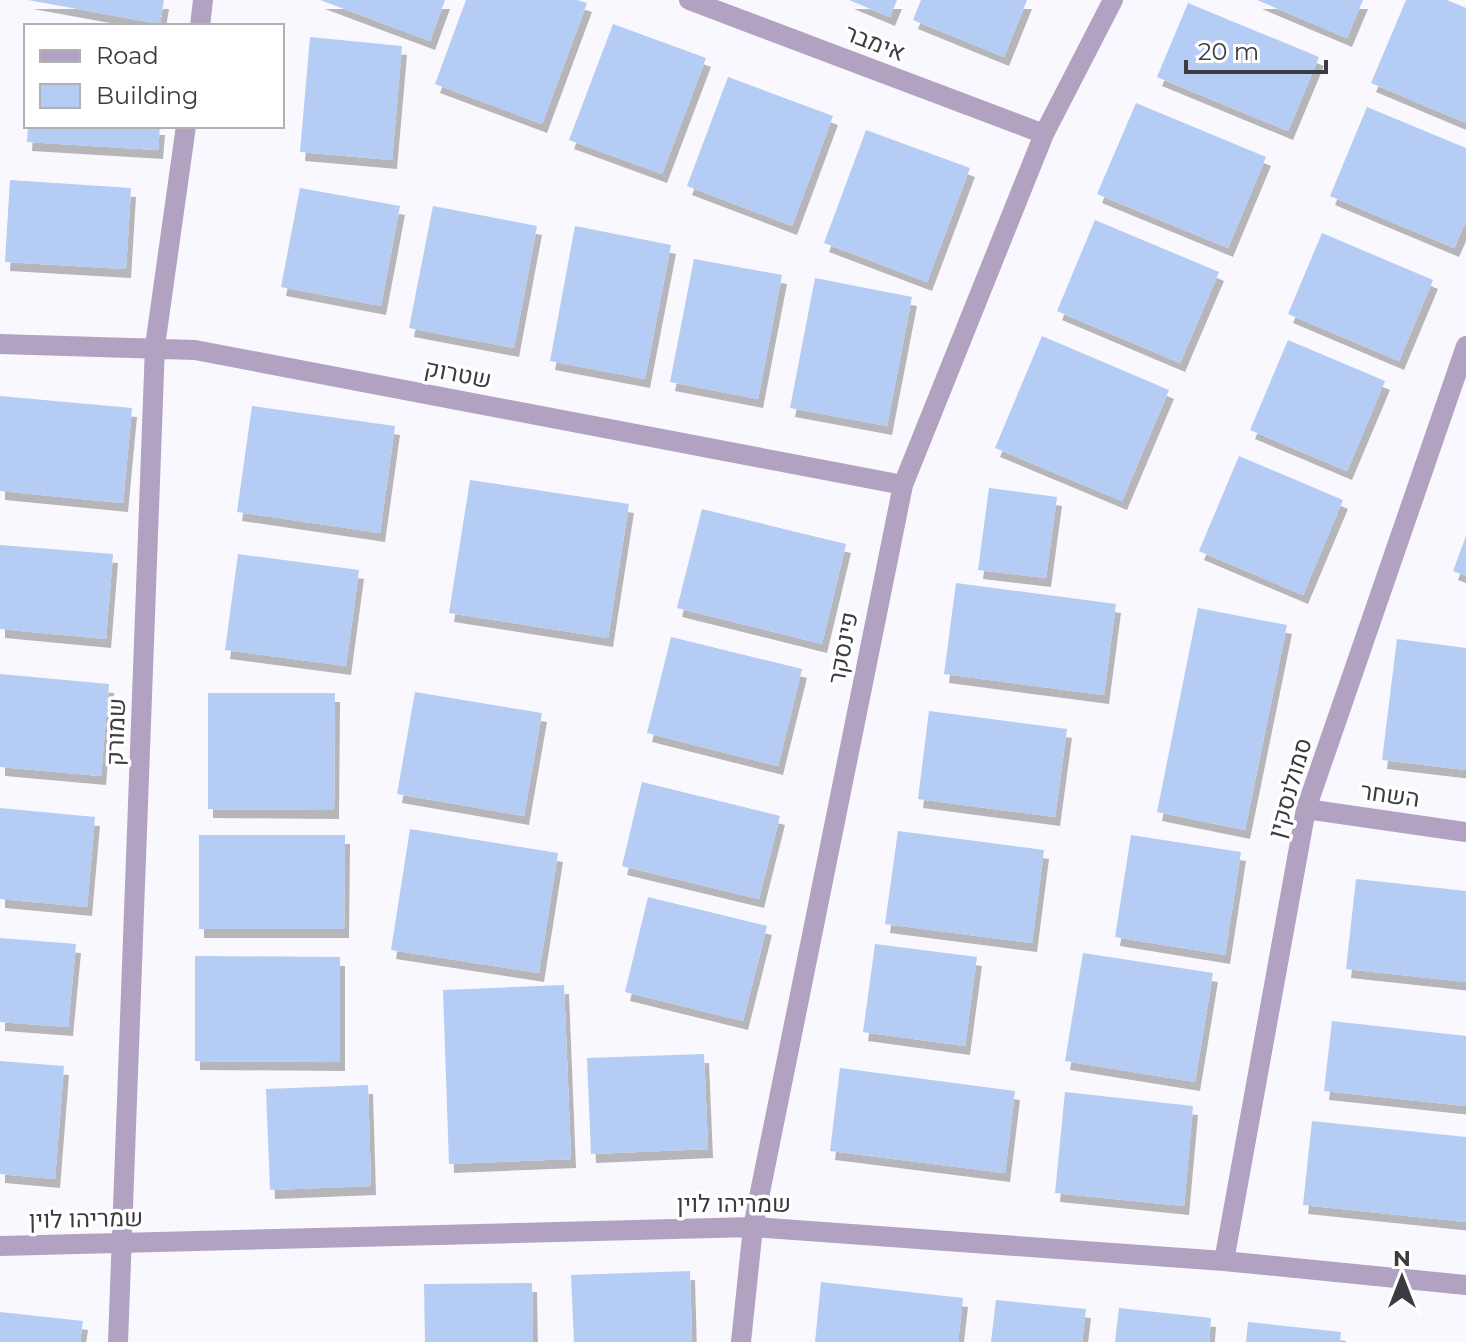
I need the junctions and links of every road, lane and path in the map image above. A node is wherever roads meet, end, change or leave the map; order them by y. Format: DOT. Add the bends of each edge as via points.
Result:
graph roads {
  1 [pos="203,0"];
  2 [pos="689,0"];
  3 [pos="1113,0"];
  4 [pos="200,24"];
  5 [pos="186,128"];
  6 [pos="1044,134"];
  7 [pos="0,344"];
  8 [pos="155,346"];
  9 [pos="1466,346"];
  10 [pos="903,485"];
  11 [pos="1306,809"];
  12 [pos="1466,832"];
  13 [pos="753,1227"];
  14 [pos="124,1245"];
  15 [pos="0,1246"];
  16 [pos="1224,1261"];
  17 [pos="1466,1285"];
  18 [pos="118,1342"];
  19 [pos="741,1342"];
  1 -- 4 [label="street"];
  2 -- 6 [label="street, אימבר"];
  3 -- 6 [label="street, פינסקר"];
  5 -- 8 [label="street, שמורק"];
  6 -- 10 [label="street, פינסקר"];
  7 -- 8 [label="street, שטרוק"];
  8 -- 10 [label="street, שטרוק"];
  8 -- 14 [label="street, שמורק"];
  9 -- 11 [label="street, סמולנסקין"];
  10 -- 13 [label="street, פינסקר"];
  11 -- 12 [label="street, השחר"];
  11 -- 16 [label="street, סמולנסקין"];
  13 -- 14 [label="street, שמריהו לוין"];
  13 -- 16 [label="street, שמריהו לוין"];
  13 -- 19 [label="street, פינסקר"];
  14 -- 15 [label="street, שמריהו לוין"];
  14 -- 18 [label="street, שמורק"];
  16 -- 17 [label="street, שמריהו לוין"];
}
